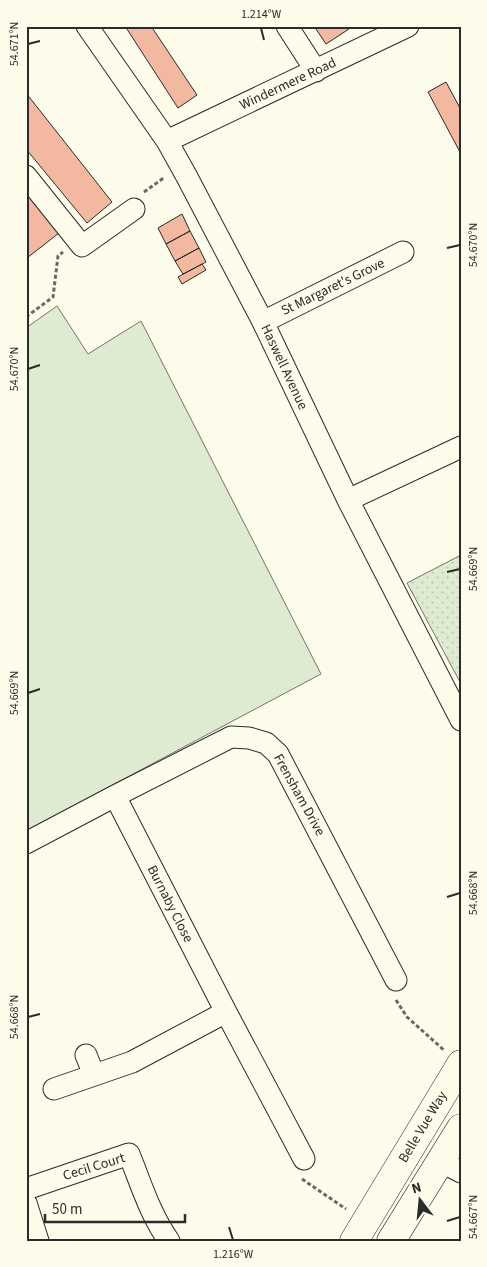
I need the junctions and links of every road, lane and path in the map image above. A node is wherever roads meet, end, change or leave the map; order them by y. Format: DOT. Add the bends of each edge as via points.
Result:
graph roads {
  1 [pos="87,26"];
  2 [pos="288,26"];
  3 [pos="408,26"];
  4 [pos="316,71"];
  5 [pos="171,149"];
  6 [pos="26,176"];
  7 [pos="134,209"];
  8 [pos="82,246"];
  9 [pos="403,252"];
  10 [pos="26,317"];
  11 [pos="263,322"];
  12 [pos="461,447"];
  13 [pos="348,500"];
  14 [pos="461,720"];
  15 [pos="115,796"];
  16 [pos="26,843"];
  17 [pos="396,980"];
  18 [pos="226,1012"];
  19 [pos="86,1055"];
  20 [pos="455,1059"];
  21 [pos="94,1075"];
  22 [pos="54,1089"];
  23 [pos="461,1128"];
  24 [pos="304,1159"];
  25 [pos="450,1167"];
  26 [pos="26,1189"];
  27 [pos="26,1203"];
  28 [pos="360,1232"];
  29 [pos="38,1241"];
  30 [pos="169,1241"];
  31 [pos="391,1241"];
  1 -- 5 [label="street, Haswell Avenue"];
  2 -- 4 [label="street"];
  3 -- 4 [label="street, Windermere Road"];
  4 -- 5 [label="street, Windermere Road"];
  5 -- 7 [label="path" via="166,176 134,200"];
  5 -- 11 [label="street, Haswell Avenue"];
  6 -- 8 [label="street"];
  7 -- 8 [label="street"];
  8 -- 10 [label="path" via="68,249 58,256 53,297"];
  9 -- 11 [label="street, St Margaret's Grove"];
  11 -- 13 [label="street, Haswell Avenue"];
  12 -- 13 [label="street"];
  13 -- 14 [label="street, Haswell Avenue"];
  15 -- 16 [label="street, Frensham Drive"];
  15 -- 17 [label="street, Frensham Drive" via="232,737 266,743 278,754"];
  15 -- 18 [label="street, Burnaby Close"];
  17 -- 20 [label="path" via="393,995 408,1017"];
  18 -- 21 [label="street" via="132,1062"];
  18 -- 24 [label="street, Burnaby Close"];
  19 -- 21 [label="street"];
  20 -- 28 [label="highway, Belle Vue Way"];
  21 -- 22 [label="street"];
  23 -- 25 [label="highway"];
  24 -- 28 [label="path" via="301,1179"];
  25 -- 31 [label="highway"];
  26 -- 30 [label="street, Cecil Court" via="129,1154 148,1204"];
  27 -- 29 [label="street"];
}
